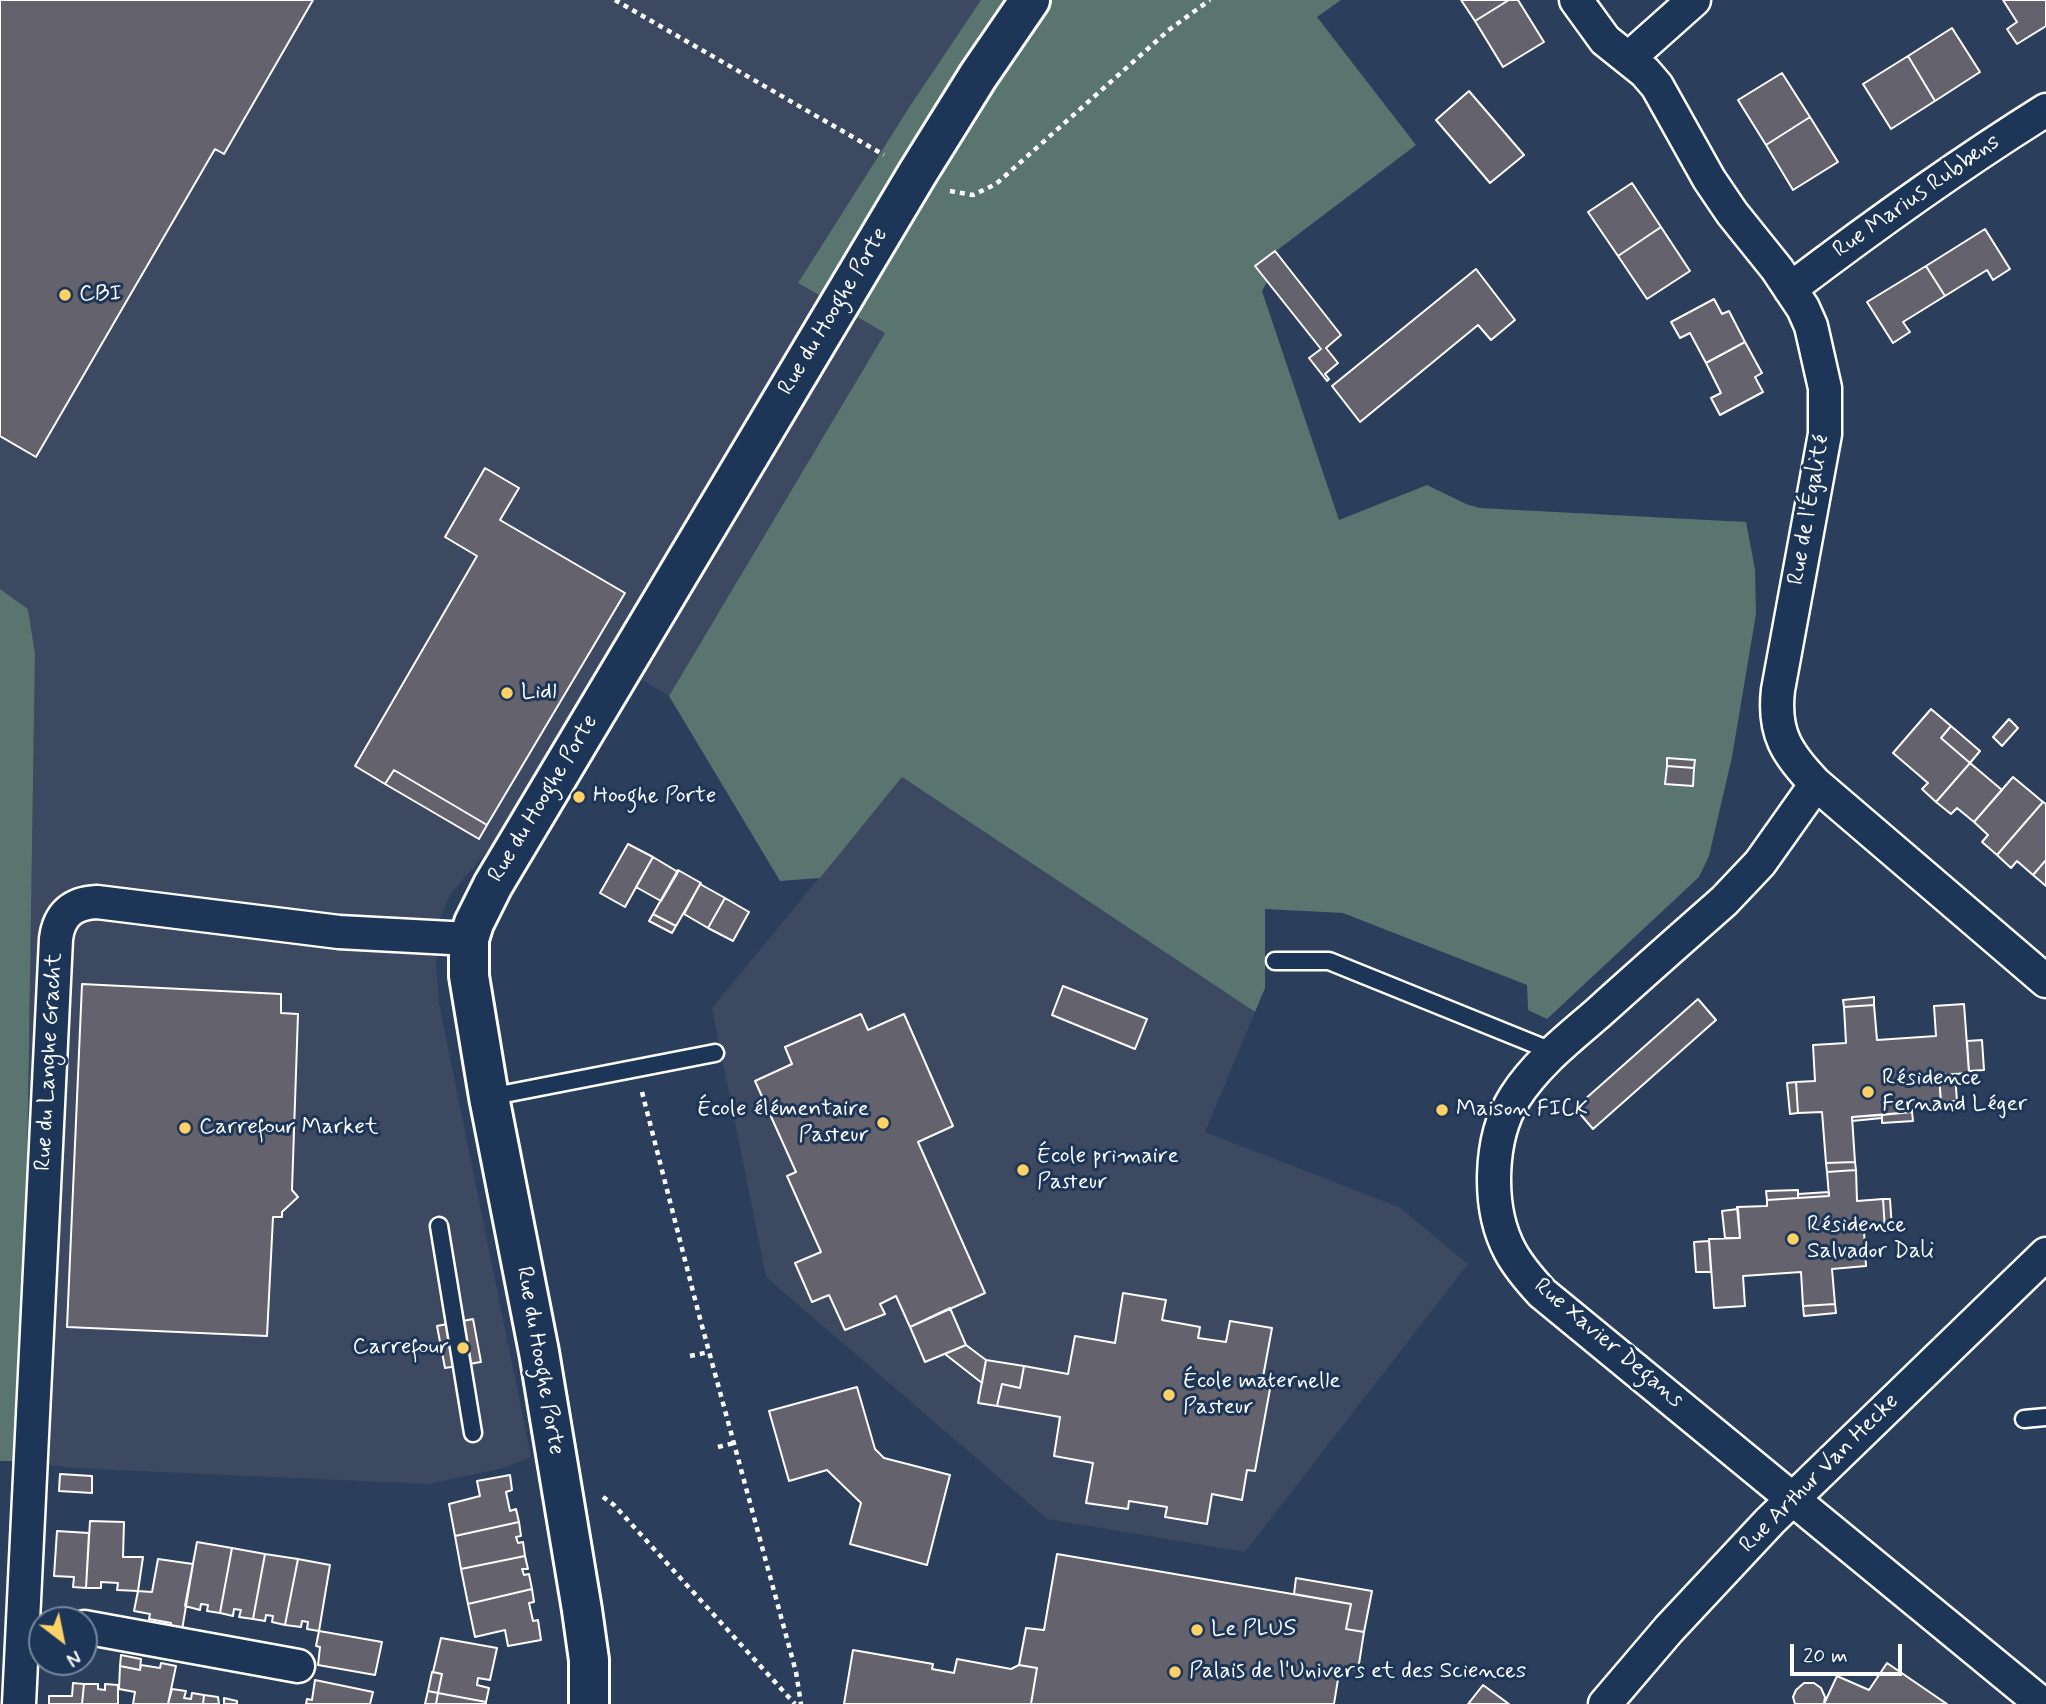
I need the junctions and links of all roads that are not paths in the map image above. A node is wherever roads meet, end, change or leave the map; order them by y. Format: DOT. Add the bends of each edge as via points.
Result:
graph roads {
  1 [pos="1031,0"];
  2 [pos="1576,0"];
  3 [pos="1694,0"];
  4 [pos="1629,58"];
  5 [pos="2046,110"];
  6 [pos="1790,289"];
  7 [pos="1816,784"];
  8 [pos="469,939"];
  9 [pos="1275,961"];
  10 [pos="2046,981"];
  11 [pos="1554,1052"];
  12 [pos="715,1053"];
  13 [pos="489,1097"];
  14 [pos="439,1226"];
  15 [pos="2046,1254"];
  16 [pos="2046,1417"];
  17 [pos="2024,1419"];
  18 [pos="473,1433"];
  19 [pos="1793,1499"];
  20 [pos="34,1606"];
  21 [pos="98,1630"];
  22 [pos="28,1651"];
  23 [pos="298,1666"];
  24 [pos="19,1704"];
  25 [pos="589,1704"];
  26 [pos="1605,1704"];
  27 [pos="2042,1704"];
  1 -- 8 [label="street, Rue du Hooghe Porte" via="916,174 493,884"];
  2 -- 4 [label="street, Rue de l'Égalité" via="1605,40"];
  3 -- 4 [label="street"];
  4 -- 6 [label="street, Rue de l'Égalité" via="1657,86 1720,197"];
  5 -- 6 [label="street, Rue Marius Rubbens" via="1987,146"];
  6 -- 7 [label="street, Rue de l'Égalité" via="1811,326 1827,411 1776,709 1783,743"];
  7 -- 10 [label="street, Rue de l'Égalité"];
  7 -- 11 [label="street, Rue Xavier Degans" via="1744,881"];
  8 -- 13 [label="street, Rue du Hooghe Porte" via="468,976"];
  8 -- 20 [label="street, Rue du Langhe Gracht" via="370,935 97,902 68,910 59,923"];
  9 -- 11 [label="lane" via="1329,961"];
  11 -- 19 [label="street, Rue Xavier Degans" via="1514,1098 1500,1132 1495,1198 1510,1250 1542,1293"];
  12 -- 13 [label="lane"];
  13 -- 25 [label="street, Rue du Hooghe Porte" via="531,1307 586,1636"];
  14 -- 18 [label="lane"];
  15 -- 19 [label="street, Rue Arthur Van Hecke"];
  16 -- 17 [label="lane"];
  19 -- 26 [label="street, Rue Arthur Van Hecke" via="1689,1607"];
  19 -- 27 [label="street, Rue Xavier Degans"];
  21 -- 23 [label="street"];
  22 -- 24 [label="street, Rue du Langhe Gracht"];
}
